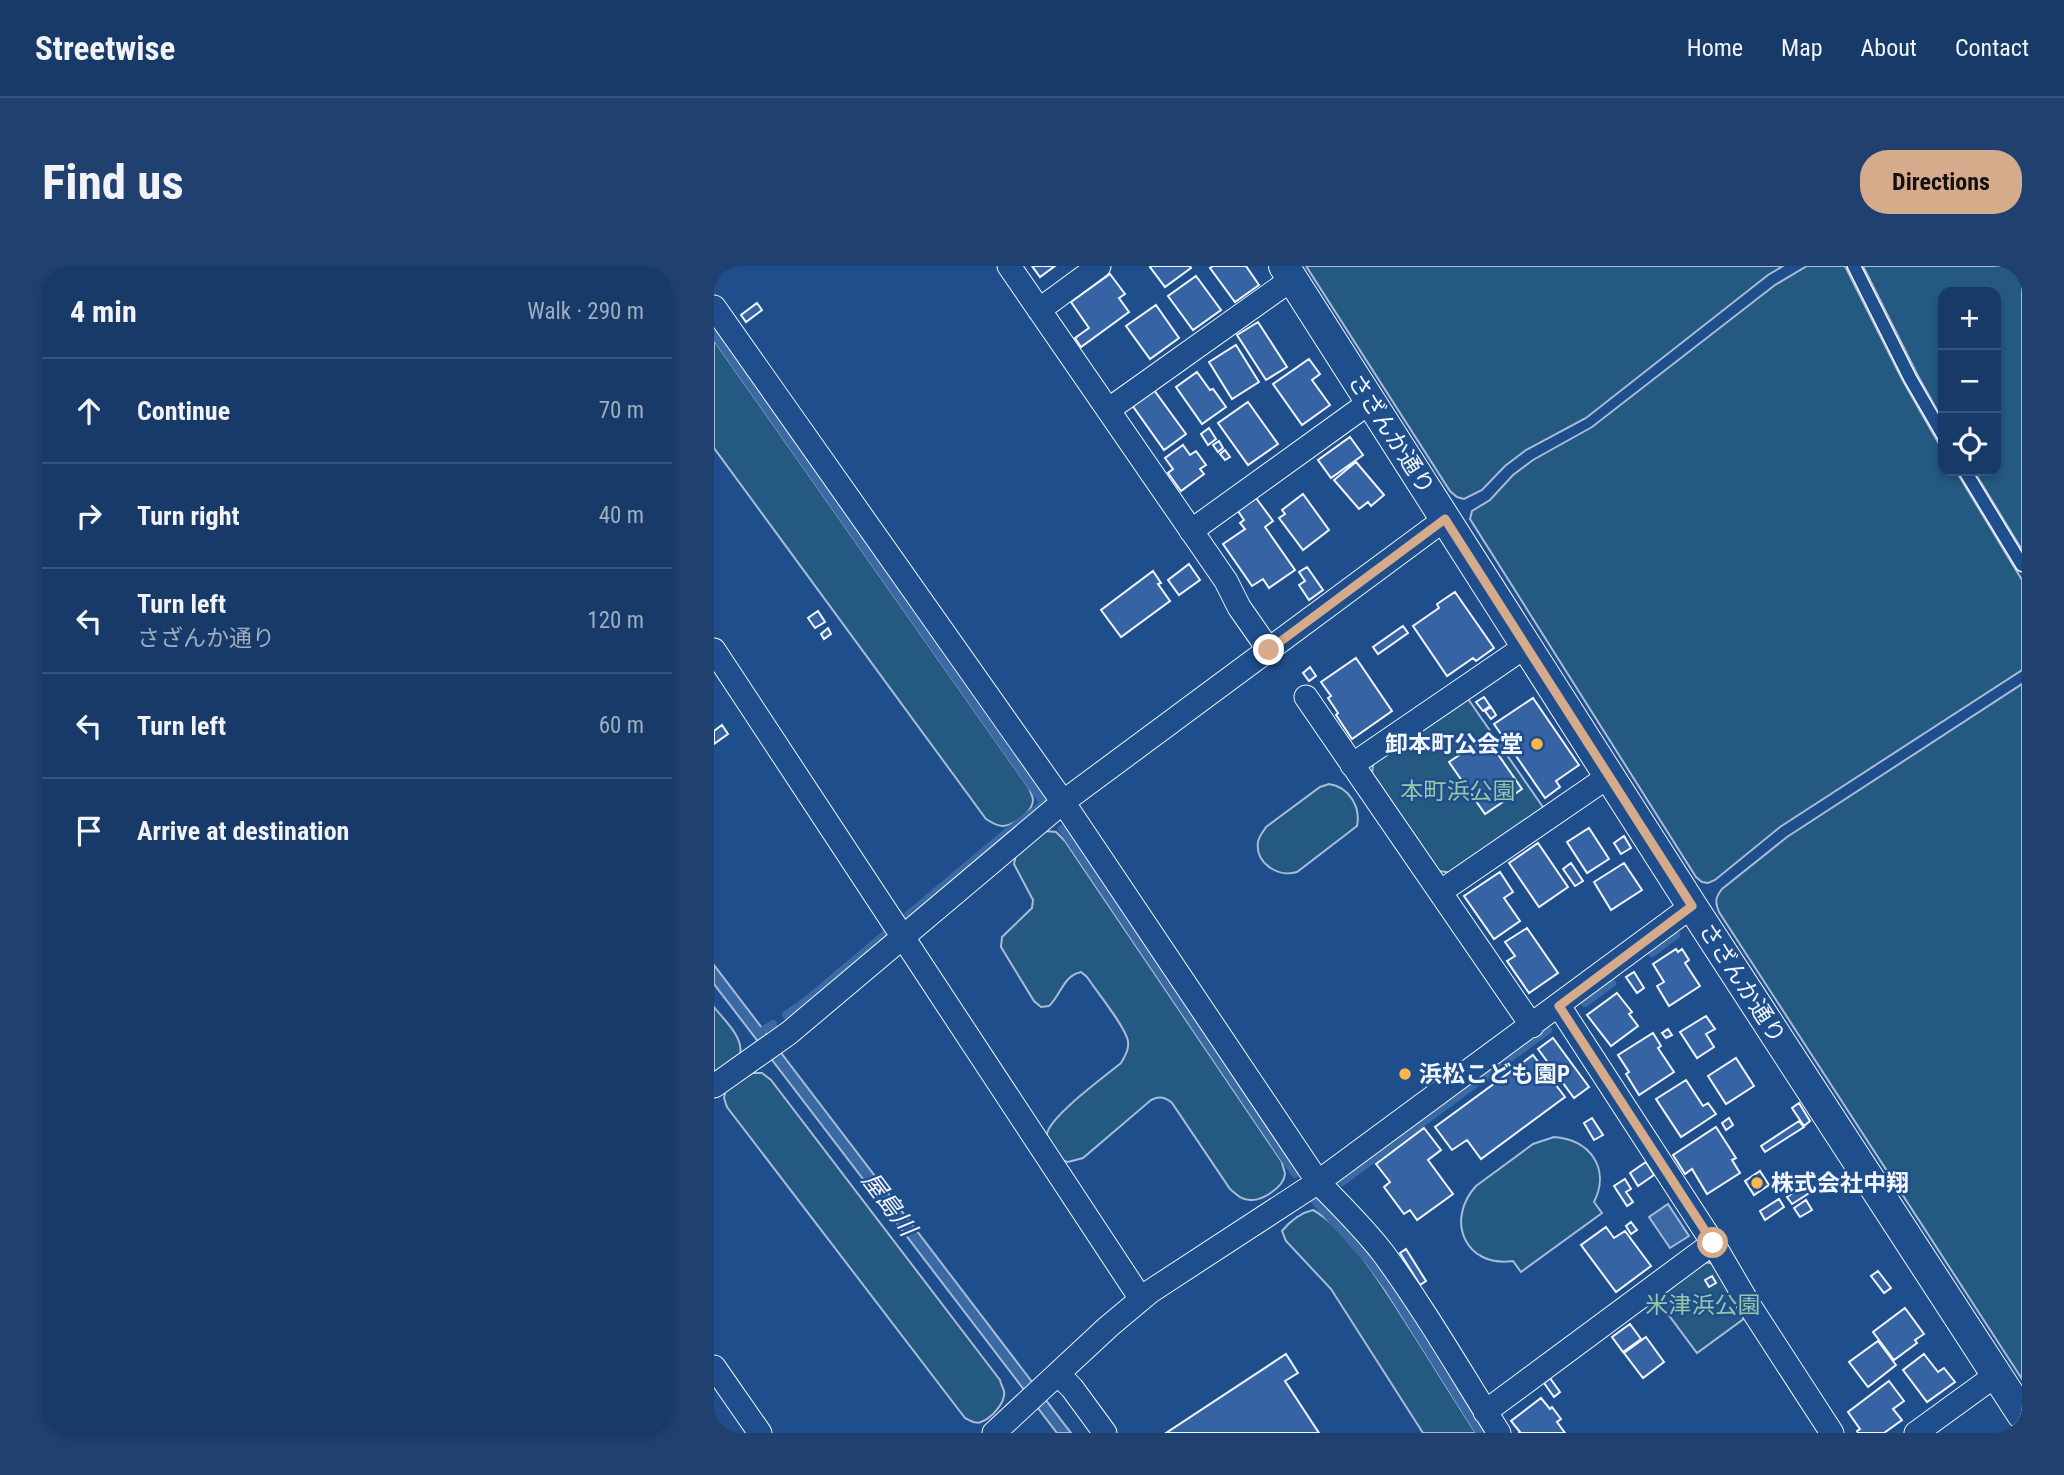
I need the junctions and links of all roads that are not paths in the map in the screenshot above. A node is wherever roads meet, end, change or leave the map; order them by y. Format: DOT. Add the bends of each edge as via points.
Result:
graph roads {
  1 [pos="1009,266"];
  2 [pos="1099,266"];
  3 [pos="1854,266"];
  4 [pos="1288,272"];
  5 [pos="714,307"];
  6 [pos="1039,310"];
  7 [pos="1370,402"];
  8 [pos="1108,410"];
  9 [pos="1938,426"];
  10 [pos="1968,476"];
  11 [pos="1445,519"];
  12 [pos="1191,531"];
  13 [pos="2022,565"];
  14 [pos="1526,646"];
  15 [pos="714,650"];
  16 [pos="1269,650"];
  17 [pos="1306,697"];
  18 [pos="1352,765"];
  19 [pos="1609,776"];
  20 [pos="1063,802"];
  21 [pos="1440,892"];
  22 [pos="1692,906"];
  23 [pos="902,937"];
  24 [pos="1559,1006"];
  25 [pos="1532,1026"];
  26 [pos="714,1086"];
  27 [pos="1318,1182"];
  28 [pos="1713,1243"];
  29 [pos="1141,1299"];
  30 [pos="714,1367"];
  31 [pos="1996,1375"];
  32 [pos="1053,1378"];
  33 [pos="1485,1412"];
  34 [pos="2022,1414"];
  35 [pos="760,1433"];
  36 [pos="994,1433"];
  37 [pos="1105,1433"];
  38 [pos="1499,1433"];
  39 [pos="1832,1433"];
  40 [pos="1916,1433"];
  1 -- 6 [label="street"];
  2 -- 6 [label="street"];
  3 -- 9 [label="lane"];
  4 -- 7 [label="street, さざんか通り"];
  4 -- 8 [label="street"];
  5 -- 20 [label="street"];
  6 -- 8 [label="street"];
  7 -- 11 [label="street, さざんか通り"];
  7 -- 12 [label="street"];
  8 -- 12 [label="street"];
  10 -- 13 [label="lane"];
  11 -- 14 [label="street, さざんか通り"];
  11 -- 16 [label="street"];
  12 -- 16 [label="street"];
  14 -- 18 [label="street"];
  14 -- 19 [label="street, さざんか通り"];
  15 -- 23 [label="street"];
  16 -- 20 [label="street"];
  17 -- 18 [label="street"];
  18 -- 21 [label="street"];
  19 -- 21 [label="street"];
  19 -- 22 [label="street, さざんか通り"];
  20 -- 23 [label="street"];
  20 -- 27 [label="street"];
  21 -- 25 [label="street"];
  22 -- 24 [label="street"];
  22 -- 31 [label="street, さざんか通り"];
  23 -- 26 [label="street" via="783,1037"];
  23 -- 29 [label="street"];
  24 -- 25 [label="street"];
  24 -- 28 [label="street"];
  25 -- 27 [label="street"];
  27 -- 29 [label="street"];
  27 -- 33 [label="street" via="1403,1281"];
  28 -- 33 [label="street"];
  28 -- 39 [label="street"];
  29 -- 32 [label="street"];
  30 -- 35 [label="street"];
  31 -- 34 [label="street, さざんか通り"];
  31 -- 40 [label="street"];
  32 -- 36 [label="street"];
  32 -- 37 [label="street" via="1072,1388"];
  33 -- 38 [label="street"];
}
